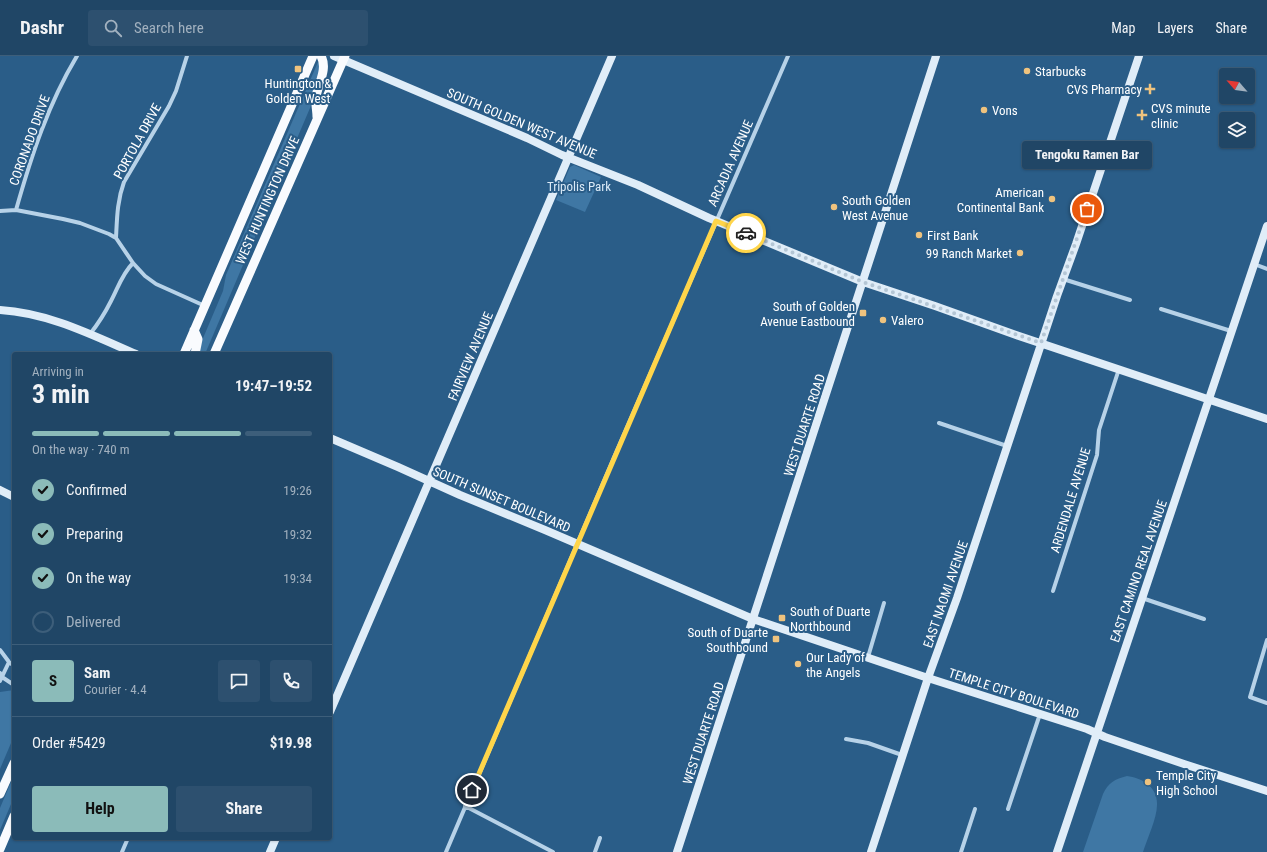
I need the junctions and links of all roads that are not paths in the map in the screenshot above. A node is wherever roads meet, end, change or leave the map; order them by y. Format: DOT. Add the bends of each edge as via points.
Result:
graph roads {
  1 [pos="77,56"];
  2 [pos="187,56"];
  3 [pos="313,56"];
  4 [pos="321,56"];
  5 [pos="612,56"];
  6 [pos="788,56"];
  7 [pos="936,56"];
  8 [pos="1138,56"];
  9 [pos="340,57"];
  10 [pos="317,118"];
  11 [pos="569,157"];
  12 [pos="16,210"];
  13 [pos="0,211"];
  14 [pos="716,221"];
  15 [pos="1267,226"];
  16 [pos="116,238"];
  17 [pos="133,262"];
  18 [pos="1254,264"];
  19 [pos="1267,269"];
  20 [pos="1062,279"];
  21 [pos="863,282"];
  22 [pos="1130,300"];
  23 [pos="205,306"];
  24 [pos="1161,308"];
  25 [pos="0,310"];
  26 [pos="194,330"];
  27 [pos="1231,331"];
  28 [pos="90,334"];
  29 [pos="1041,343"];
  30 [pos="131,352"];
  31 [pos="185,352"];
  32 [pos="195,352"];
  33 [pos="215,352"];
  34 [pos="1119,369"];
  35 [pos="1208,400"];
  36 [pos="1267,419"];
  37 [pos="939,423"];
  38 [pos="332,439"];
  39 [pos="1007,446"];
  40 [pos="429,482"];
  41 [pos="0,490"];
  42 [pos="12,496"];
  43 [pos="578,544"];
  44 [pos="1052,590"];
  45 [pos="1142,598"];
  46 [pos="884,603"];
  47 [pos="753,619"];
  48 [pos="1204,619"];
  49 [pos="1267,640"];
  50 [pos="0,650"];
  51 [pos="868,657"];
  52 [pos="9,662"];
  53 [pos="12,664"];
  54 [pos="1,677"];
  55 [pos="928,678"];
  56 [pos="12,684"];
  57 [pos="1267,703"];
  58 [pos="332,707"];
  59 [pos="1040,714"];
  60 [pos="1096,734"];
  61 [pos="846,739"];
  62 [pos="902,755"];
  63 [pos="12,767"];
  64 [pos="1267,791"];
  65 [pos="0,794"];
  66 [pos="465,806"];
  67 [pos="975,809"];
  68 [pos="1008,810"];
  69 [pos="12,821"];
  70 [pos="600,838"];
  71 [pos="127,840"];
  72 [pos="275,840"];
  73 [pos="0,849"];
  74 [pos="122,852"];
  75 [pos="270,852"];
  76 [pos="446,852"];
  77 [pos="553,852"];
  78 [pos="595,852"];
  79 [pos="677,852"];
  80 [pos="871,852"];
  81 [pos="961,852"];
  82 [pos="1057,852"];
  1 -- 12 [label="street, CORONADO DRIVE" via="48,112"];
  2 -- 16 [label="street, PORTOLA DRIVE" via="176,91 124,182 117,210"];
  3 -- 23 [label="main road, WEST HUNTINGTON DRIVE"];
  4 -- 10 [label="main road" via="323,66 316,97"];
  5 -- 11 [label="street, FAIRVIEW AVENUE"];
  6 -- 14 [label="street, ARCADIA AVENUE"];
  7 -- 21 [label="street, WEST DUARTE ROAD"];
  8 -- 20 [label="street, EAST NAOMI AVENUE"];
  9 -- 10 [label="main road, WEST HUNTINGTON DRIVE"];
  9 -- 11 [label="street, SOUTH GOLDEN WEST AVENUE"];
  10 -- 33 [label="main road, WEST HUNTINGTON DRIVE"];
  11 -- 14 [label="street, SOUTH GOLDEN WEST AVENUE"];
  11 -- 40 [label="street, FAIRVIEW AVENUE"];
  12 -- 13 [label="street"];
  12 -- 16 [label="street" via="80,223"];
  14 -- 21 [label="street, SOUTH GOLDEN WEST AVENUE"];
  14 -- 43 [label="street, ARCADIA AVENUE"];
  15 -- 18 [label="street, EAST CAMINO REAL AVENUE"];
  16 -- 17 [label="street"];
  17 -- 23 [label="street" via="156,284"];
  17 -- 28 [label="street" via="122,276 109,305"];
  18 -- 19 [label="street"];
  18 -- 27 [label="street, EAST CAMINO REAL AVENUE"];
  20 -- 22 [label="street"];
  20 -- 29 [label="street, EAST NAOMI AVENUE"];
  21 -- 29 [label="street, SOUTH GOLDEN WEST AVENUE"];
  21 -- 47 [label="street, WEST DUARTE ROAD"];
  23 -- 26 [label="main road, WEST HUNTINGTON DRIVE"];
  24 -- 27 [label="street"];
  25 -- 28 [label="street" via="35,314"];
  26 -- 31 [label="main road, WEST HUNTINGTON DRIVE"];
  26 -- 32 [label="main road" via="198,339"];
  27 -- 35 [label="street, EAST CAMINO REAL AVENUE"];
  28 -- 30 [label="street"];
  29 -- 34 [label="street, SOUTH GOLDEN WEST AVENUE"];
  29 -- 39 [label="street, EAST NAOMI AVENUE"];
  34 -- 35 [label="street, SOUTH GOLDEN WEST AVENUE"];
  34 -- 44 [label="street, ARDENDALE AVENUE" via="1099,430 1097,456"];
  35 -- 36 [label="street, SOUTH GOLDEN WEST AVENUE"];
  35 -- 45 [label="street, EAST CAMINO REAL AVENUE"];
  37 -- 39 [label="street"];
  38 -- 40 [label="street, SOUTH SUNSET BOULEVARD"];
  39 -- 55 [label="street, EAST NAOMI AVENUE"];
  40 -- 43 [label="street, SOUTH SUNSET BOULEVARD"];
  40 -- 58 [label="street, FAIRVIEW AVENUE"];
  41 -- 42 [label="street"];
  43 -- 47 [label="street, SOUTH SUNSET BOULEVARD"];
  43 -- 66 [label="street, ARCADIA AVENUE"];
  45 -- 48 [label="street"];
  45 -- 60 [label="street, EAST CAMINO REAL AVENUE"];
  46 -- 51 [label="street"];
  47 -- 51 [label="street, TEMPLE CITY BOULEVARD"];
  47 -- 79 [label="street, WEST DUARTE ROAD"];
  49 -- 57 [label="street" via="1250,697"];
  50 -- 52 [label="street"];
  51 -- 55 [label="street, TEMPLE CITY BOULEVARD"];
  52 -- 53 [label="street"];
  52 -- 54 [label="street"];
  54 -- 56 [label="street"];
  55 -- 59 [label="street, TEMPLE CITY BOULEVARD"];
  55 -- 62 [label="street, EAST NAOMI AVENUE"];
  59 -- 60 [label="street, TEMPLE CITY BOULEVARD"];
  59 -- 68 [label="street"];
  60 -- 64 [label="street, TEMPLE CITY BOULEVARD"];
  60 -- 82 [label="street, EAST CAMINO REAL AVENUE"];
  61 -- 62 [label="street" via="868,742"];
  62 -- 80 [label="street, EAST NAOMI AVENUE"];
  63 -- 65 [label="main road"];
  66 -- 76 [label="street, ARCADIA AVENUE"];
  66 -- 77 [label="street"];
  67 -- 81 [label="street"];
  69 -- 73 [label="main road"];
  70 -- 78 [label="street"];
  71 -- 74 [label="street"];
  72 -- 75 [label="street"];
}
